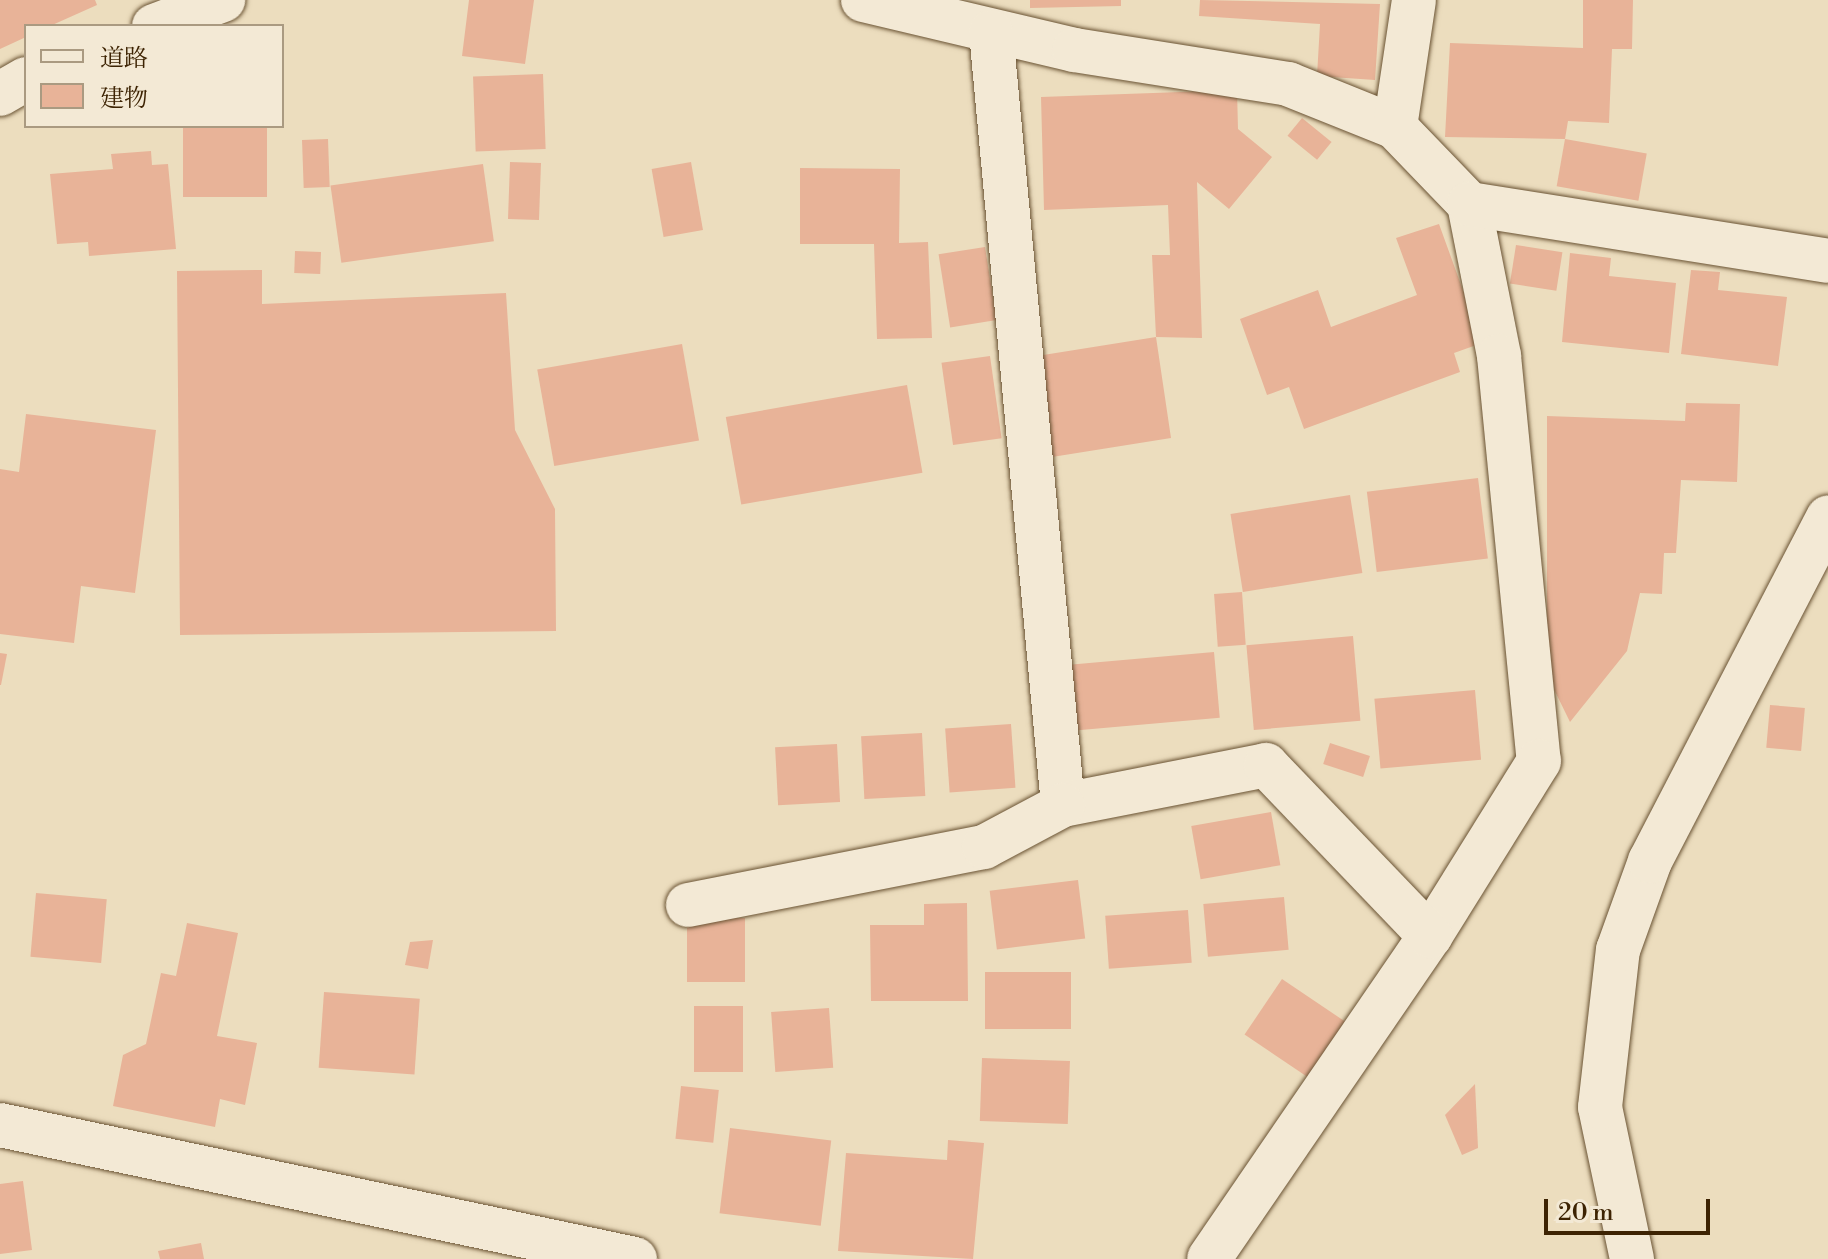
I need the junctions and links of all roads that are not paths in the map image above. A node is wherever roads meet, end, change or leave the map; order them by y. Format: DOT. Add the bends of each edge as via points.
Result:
graph roads {
  1 [pos="223,0"];
  2 [pos="863,0"];
  3 [pos="1414,0"];
  4 [pos="159,24"];
  5 [pos="991,32"];
  6 [pos="24,80"];
  7 [pos="0,94"];
  8 [pos="1395,127"];
  9 [pos="1469,204"];
  10 [pos="1828,261"];
  11 [pos="1828,517"];
  12 [pos="1063,805"];
  13 [pos="688,905"];
  14 [pos="1430,936"];
  15 [pos="0,1125"];
  16 [pos="635,1259"];
  17 [pos="1209,1259"];
  18 [pos="1632,1259"];
  1 -- 4 [label="street"];
  2 -- 5 [label="street"];
  3 -- 8 [label="street"];
  5 -- 8 [label="street" via="1288,84"];
  5 -- 12 [label="street"];
  6 -- 7 [label="street"];
  8 -- 9 [label="street"];
  9 -- 10 [label="street"];
  9 -- 14 [label="street" via="1499,356 1539,761"];
  11 -- 18 [label="street" via="1650,861 1618,950 1600,1107"];
  12 -- 13 [label="street" via="984,847"];
  12 -- 14 [label="street" via="1266,765"];
  14 -- 17 [label="street"];
  15 -- 16 [label="street"];
}
